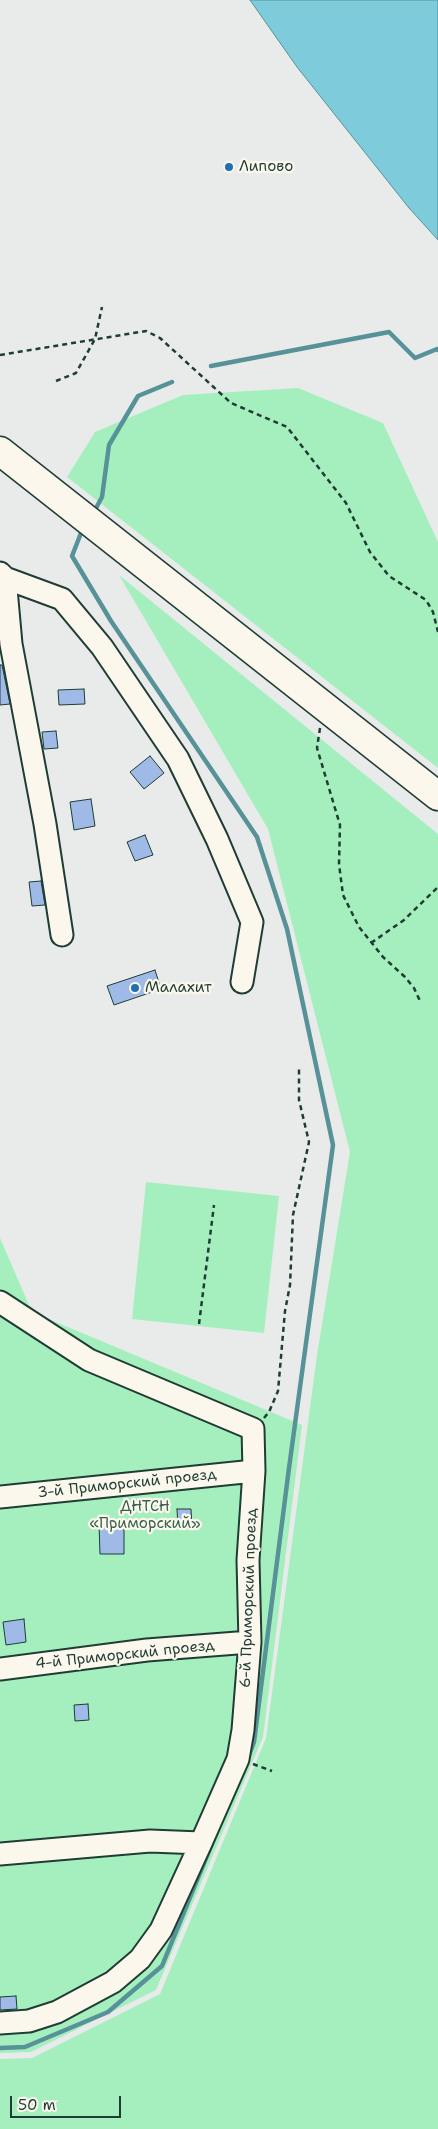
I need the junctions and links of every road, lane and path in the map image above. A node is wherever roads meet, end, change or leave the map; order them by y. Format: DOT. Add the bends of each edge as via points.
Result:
graph roads {
  1 [pos="102,307"];
  2 [pos="95,339"];
  3 [pos="0,355"];
  4 [pos="56,381"];
  5 [pos="0,451"];
  6 [pos="2,575"];
  7 [pos="438,632"];
  8 [pos="323,707"];
  9 [pos="438,796"];
  10 [pos="438,887"];
  11 [pos="62,935"];
  12 [pos="371,943"];
  13 [pos="242,982"];
  14 [pos="420,1001"];
  15 [pos="299,1069"];
  16 [pos="214,1205"];
  17 [pos="0,1302"];
  18 [pos="199,1324"];
  19 [pos="253,1429"];
  20 [pos="254,1471"];
  21 [pos="0,1497"];
  22 [pos="250,1642"];
  23 [pos="0,1669"];
  24 [pos="201,1844"];
  25 [pos="0,1854"];
  26 [pos="0,2024"];
  1 -- 2 [label="path"];
  2 -- 3 [label="path"];
  2 -- 4 [label="path" via="76,373"];
  2 -- 7 [label="path" via="146,331 160,338 231,403 287,427 346,503 370,552 389,576 426,600"];
  5 -- 8 [label="main road"];
  6 -- 11 [label="street"];
  6 -- 13 [label="street" via="62,599 102,647 178,759 217,838 252,922"];
  8 -- 9 [label="main road"];
  8 -- 12 [label="path" via="317,748 340,825 339,864 343,895"];
  10 -- 12 [label="path" via="404,920"];
  12 -- 14 [label="path" via="405,977"];
  15 -- 19 [label="path" via="299,1100 309,1142 293,1216 290,1285 278,1391 269,1412"];
  16 -- 18 [label="path"];
  17 -- 19 [label="street" via="89,1360"];
  19 -- 20 [label="street, 6-й Приморский проезд"];
  20 -- 21 [label="street, 3-й Приморский проезд"];
  20 -- 22 [label="street, 6-й Приморский проезд" via="248,1560"];
  22 -- 23 [label="street, 4-й Приморский проезд" via="147,1650"];
  22 -- 24 [label="street, 6-й Приморский проезд" via="238,1759"];
  24 -- 25 [label="street" via="150,1842"];
  24 -- 26 [label="street, 6-й Приморский проезд" via="161,1930 140,1960 112,1982 57,2012 29,2021"];
}
